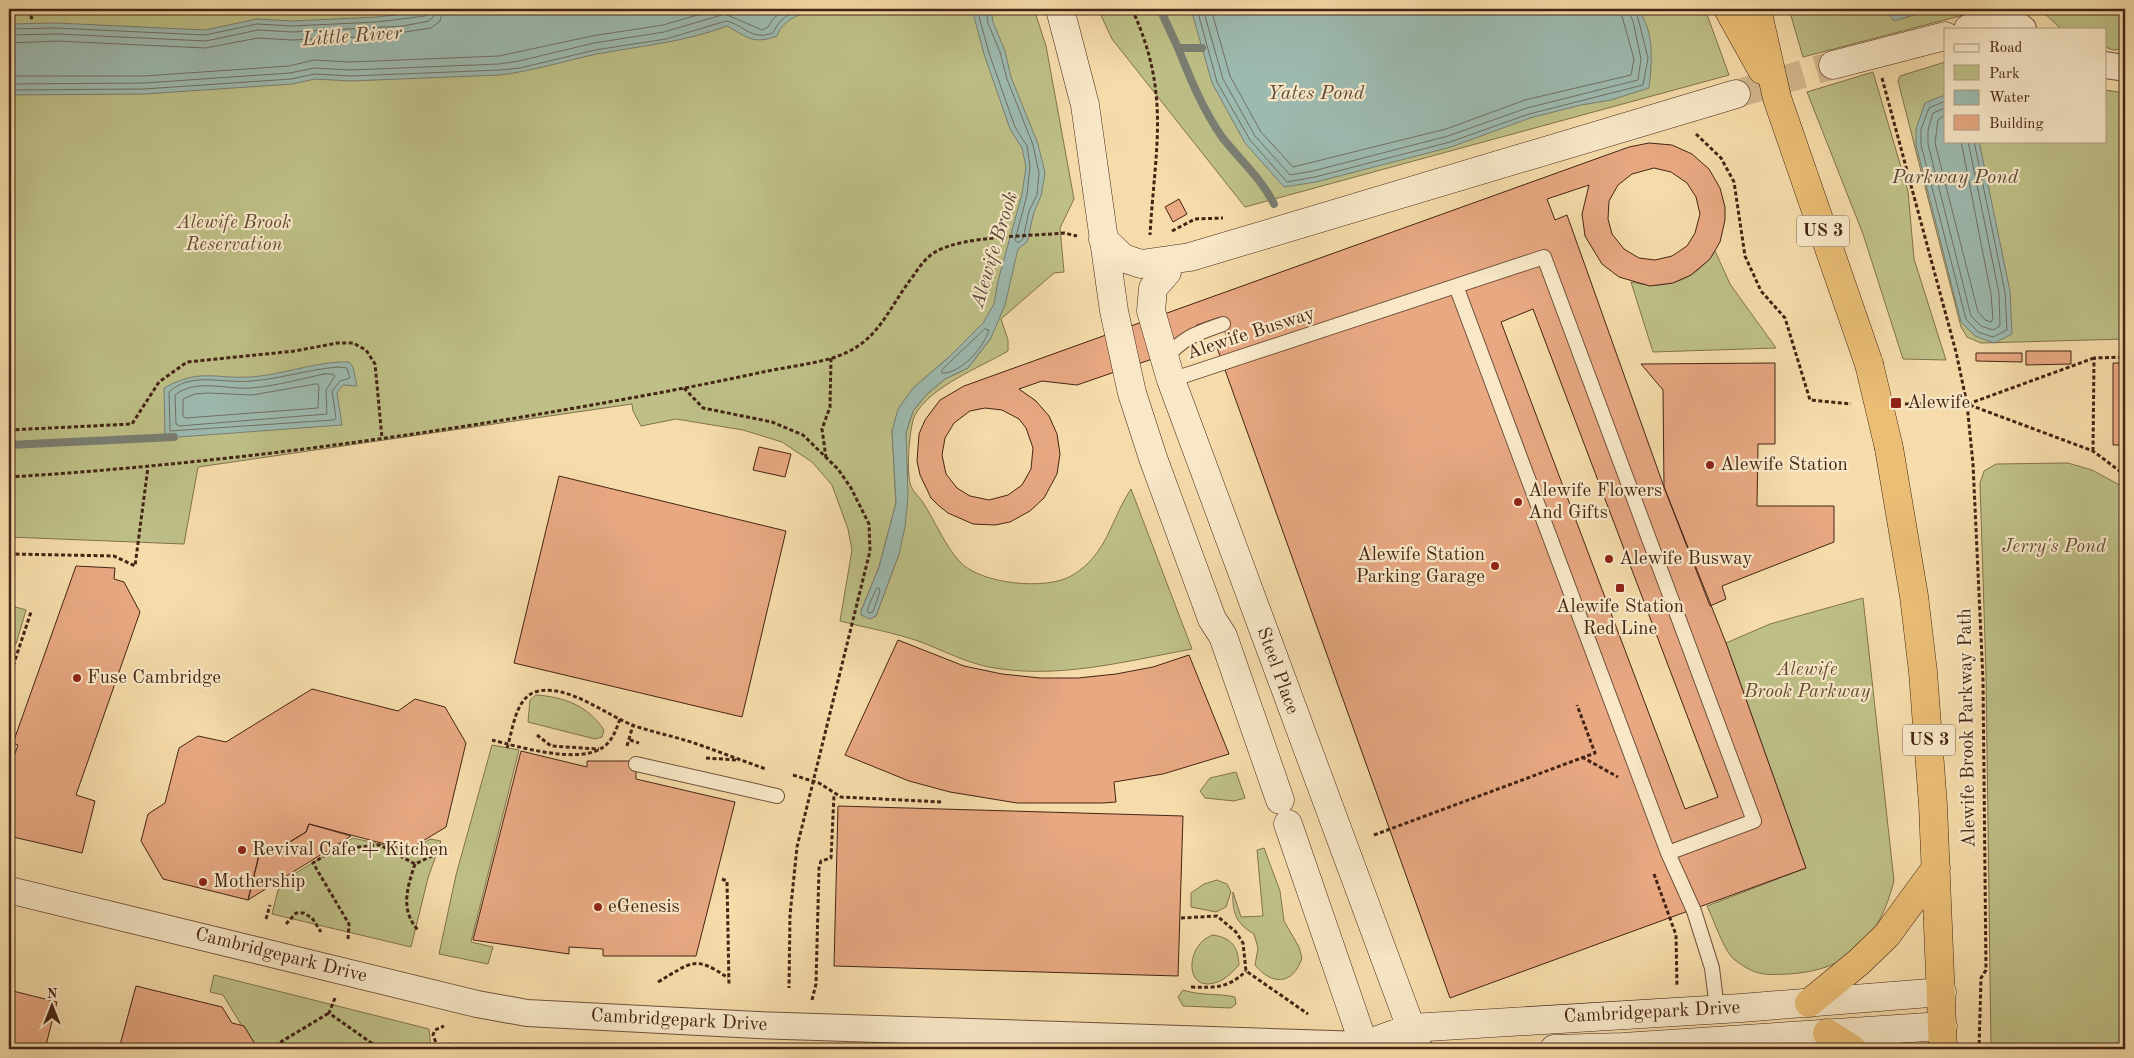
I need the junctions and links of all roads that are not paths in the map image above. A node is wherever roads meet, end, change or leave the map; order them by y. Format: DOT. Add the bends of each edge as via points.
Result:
graph roads {
  1 [pos="1060,9"];
  2 [pos="1728,9"];
  3 [pos="1757,9"];
  4 [pos="2003,11"];
  5 [pos="1970,28"];
  6 [pos="2022,28"];
  7 [pos="1944,36"];
  8 [pos="1833,65"];
  9 [pos="2106,65"];
  10 [pos="2125,68"];
  11 [pos="1736,94"];
  12 [pos="1777,98"];
  13 [pos="1103,239"];
  14 [pos="1190,257"];
  15 [pos="1160,280"];
  16 [pos="1456,286"];
  17 [pos="1223,324"];
  18 [pos="1168,369"];
  19 [pos="636,764"];
  20 [pos="777,796"];
  21 [pos="1668,853"];
  22 [pos="1936,868"];
  23 [pos="9,890"];
  24 [pos="1942,992"];
  25 [pos="1809,1003"];
  26 [pos="1717,1009"];
  27 [pos="1827,1033"];
  28 [pos="1415,1038"];
  29 [pos="1943,1038"];
  30 [pos="1364,1044"];
  31 [pos="1393,1049"];
  32 [pos="1554,1049"];
  33 [pos="1852,1049"];
  1 -- 13 [label="main road, Steel Place" via="1085,105"];
  2 -- 12 [label="highway, US 3"];
  3 -- 12 [label="highway, US 3"];
  4 -- 5 [label="main road"];
  4 -- 6 [label="street"];
  7 -- 8 [label="main road"];
  9 -- 10 [label="street"];
  11 -- 14 [label="main road"];
  12 -- 22 [label="highway, US 3, bridge" via="1869,364 1889,448 1917,612 1929,736"];
  13 -- 14 [label="main road" via="1123,258 1141,264"];
  13 -- 30 [label="main road, Steel Place" via="1114,311 1132,393 1153,458 1212,619 1223,636"];
  14 -- 15 [label="street"];
  15 -- 18 [label="main road, Steel Place" via="1151,311"];
  16 -- 18 [label="lane, Alewife Busway"];
  16 -- 21 [label="lane"];
  16 -- 21 [label="lane, Alewife Busway" via="1544,257 1548,266 1754,821"];
  17 -- 18 [label="lane" via="1181,341"];
  18 -- 28 [label="main road, Steel Place"];
  19 -- 20 [label="lane"];
  21 -- 26 [label="lane" via="1694,911 1712,968"];
  22 -- 24 [label="highway, US 3"];
  22 -- 25 [label="highway" via="1887,935"];
  23 -- 30 [label="street, Cambridgepark Drive" via="477,1004 527,1013 757,1025"];
  24 -- 25 [label="main road, Cambridgepark Drive"];
  24 -- 29 [label="highway, US 3"];
  25 -- 26 [label="main road, Cambridgepark Drive"];
  26 -- 28 [label="main road, Cambridgepark Drive"];
  27 -- 29 [label="main road, Cambridgepark Drive"];
  27 -- 32 [label="main road, Cambridgepark Drive" via="1623,1048"];
  27 -- 33 [label="highway"];
  28 -- 30 [label="main road, Cambridgepark Drive"];
  30 -- 31 [label="main road, Cambridgepark Drive"];
}
